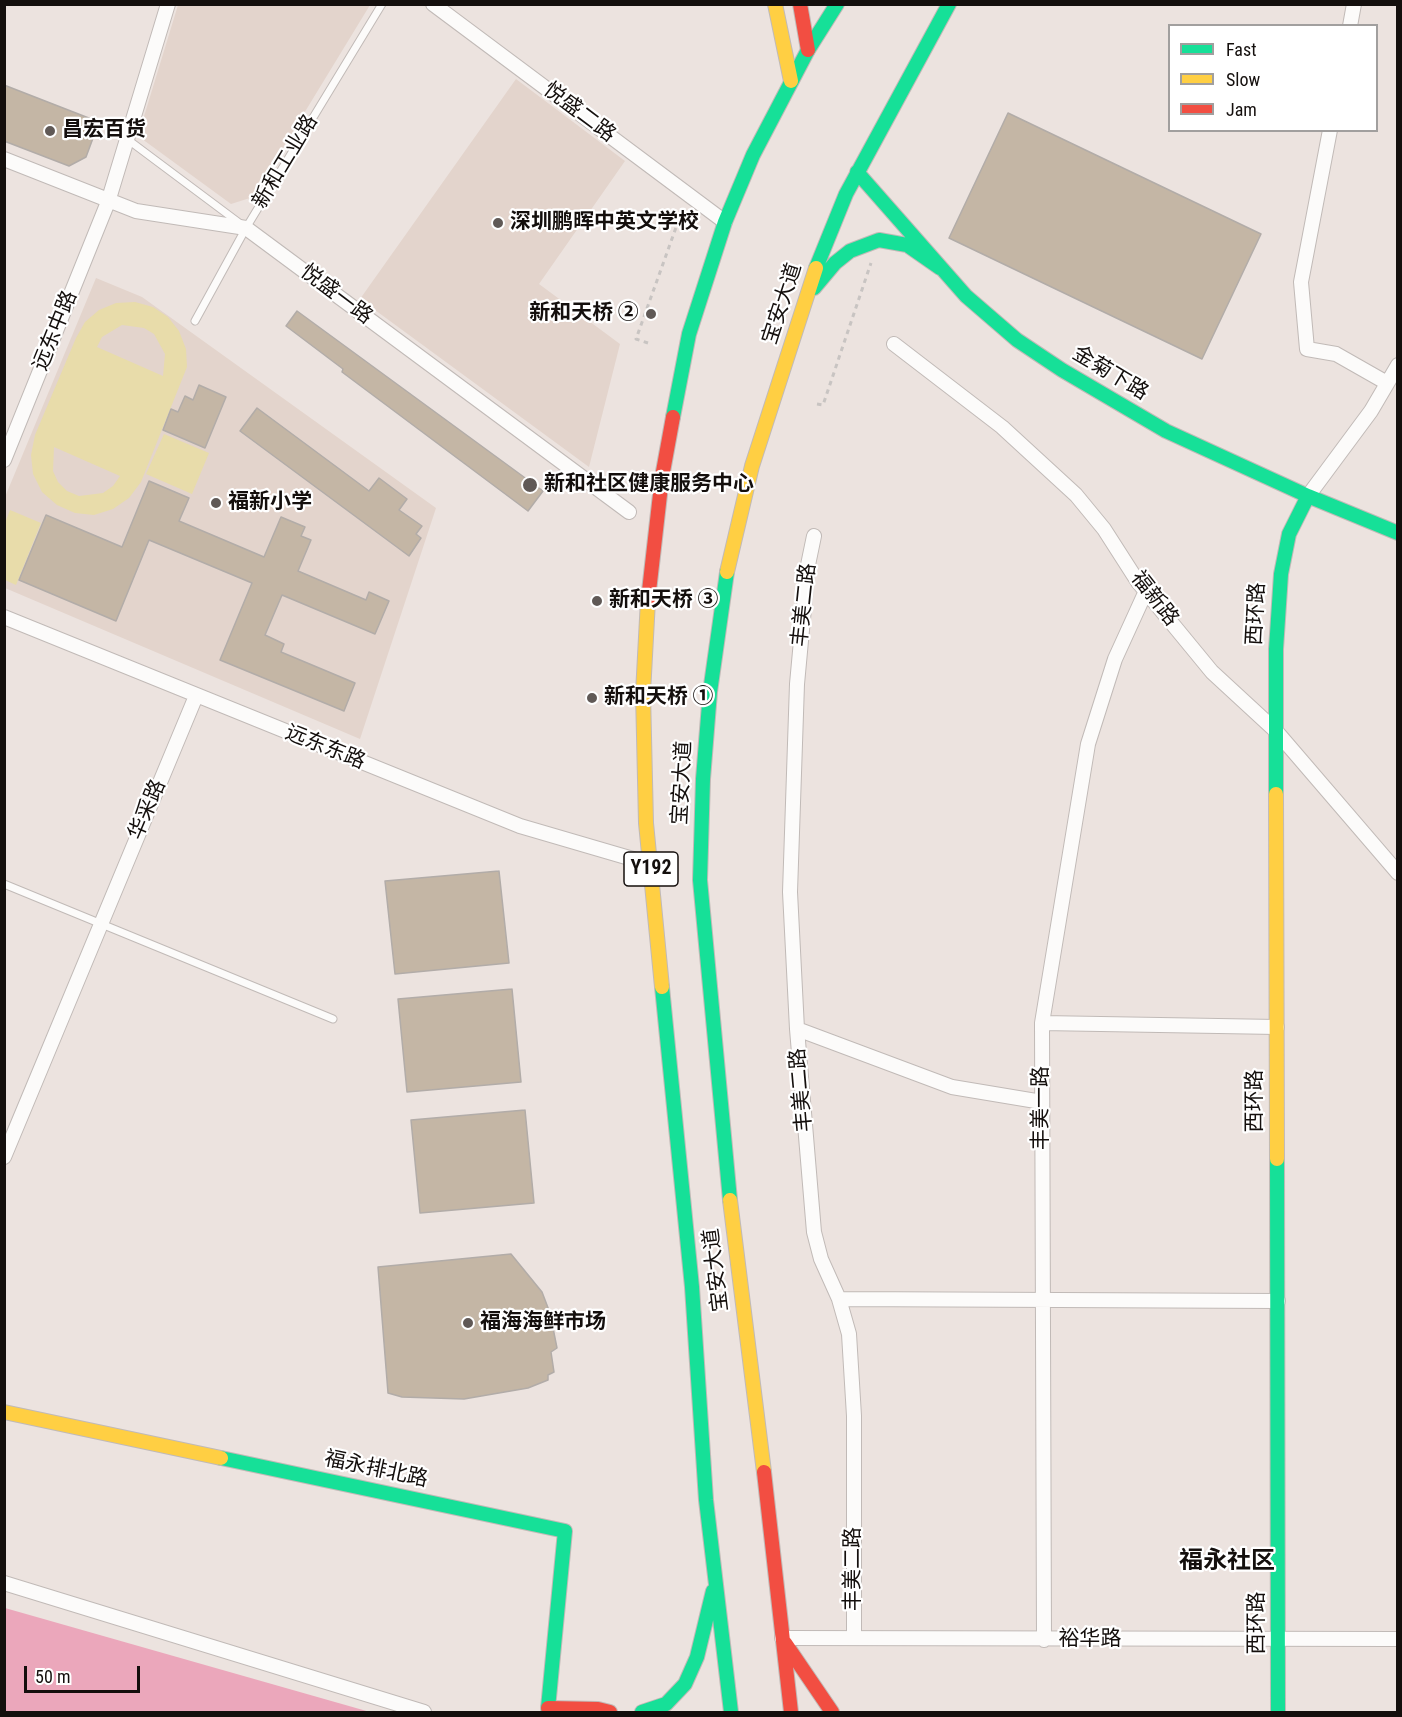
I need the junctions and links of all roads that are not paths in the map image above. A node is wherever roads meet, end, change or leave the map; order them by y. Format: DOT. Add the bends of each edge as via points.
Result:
graph roads {
  1 [pos="168,4"];
  2 [pos="382,4"];
  3 [pos="433,4"];
  4 [pos="775,4"];
  5 [pos="801,4"];
  6 [pos="837,4"];
  7 [pos="949,4"];
  8 [pos="1354,4"];
  9 [pos="1350,24"];
  10 [pos="808,50"];
  11 [pos="791,81"];
  12 [pos="1330,132"];
  13 [pos="127,139"];
  14 [pos="4,159"];
  15 [pos="857,172"];
  16 [pos="108,202"];
  17 [pos="725,222"];
  18 [pos="246,228"];
  19 [pos="940,268"];
  20 [pos="807,295"];
  21 [pos="195,321"];
  22 [pos="894,344"];
  23 [pos="1398,365"];
  24 [pos="1387,383"];
  25 [pos="4,460"];
  26 [pos="1308,496"];
  27 [pos="629,512"];
  28 [pos="1398,533"];
  29 [pos="814,536"];
  30 [pos="1146,591"];
  31 [pos="4,617"];
  32 [pos="196,696"];
  33 [pos="1276,731"];
  34 [pos="650,864"];
  35 [pos="1398,873"];
  36 [pos="4,884"];
  37 [pos="101,924"];
  38 [pos="333,1019"];
  39 [pos="1042,1023"];
  40 [pos="1277,1027"];
  41 [pos="797,1029"];
  42 [pos="1042,1102"];
  43 [pos="4,1157"];
  44 [pos="1041,1298"];
  45 [pos="839,1299"];
  46 [pos="1278,1301"];
  47 [pos="4,1412"];
  48 [pos="716,1576"];
  49 [pos="4,1583"];
  50 [pos="782,1638"];
  51 [pos="854,1638"];
  52 [pos="1398,1639"];
  53 [pos="1044,1640"];
  54 [pos="1279,1641"];
  55 [pos="552,1710"];
  56 [pos="424,1713"];
  57 [pos="610,1713"];
  58 [pos="642,1713"];
  59 [pos="731,1713"];
  60 [pos="791,1713"];
  61 [pos="832,1713"];
  62 [pos="1278,1713"];
  1 -- 13 [label="street, 远东中路"];
  2 -- 18 [label="lane, 新和工业路"];
  3 -- 17 [label="street, 悦盛二路"];
  4 -- 11 [label="main road"];
  5 -- 10 [label="main road"];
  6 -- 10 [label="main road, 宝安大道"];
  7 -- 15 [label="main road, 宝安大道"];
  8 -- 9 [label="street"];
  10 -- 11 [label="main road, 宝安大道 / Y192"];
  11 -- 17 [label="main road, 宝安大道 / Y192" via="753,155"];
  12 -- 24 [label="street" via="1301,282 1307,349 1336,354"];
  13 -- 16 [label="street, 远东中路"];
  13 -- 18 [label="lane"];
  14 -- 16 [label="street, 悦盛一路"];
  15 -- 19 [label="main road, 金菊下路"];
  15 -- 20 [label="main road, 宝安大道 / Y192"];
  16 -- 18 [label="street, 悦盛一路" via="136,211"];
  16 -- 25 [label="street, 远东中路"];
  17 -- 34 [label="main road, 宝安大道 / Y192" via="689,334 662,477 649,576 642,693"];
  18 -- 21 [label="lane, 新和工业路"];
  18 -- 27 [label="street, 悦盛一路"];
  19 -- 20 [label="main road" via="906,245 879,240 850,251"];
  19 -- 26 [label="main road, 金菊下路" via="992,320 1062,370 1166,431"];
  20 -- 50 [label="main road, 宝安大道 / Y192" via="752,466 732,548 710,692 700,880 736,1262"];
  22 -- 30 [label="street, 福新路" via="1002,427 1057,476 1104,529"];
  23 -- 24 [label="street"];
  24 -- 26 [label="street"];
  26 -- 28 [label="main road, 金菊下路"];
  26 -- 33 [label="main road, 西环路" via="1289,534 1281,574"];
  29 -- 41 [label="street, 丰美二路" via="808,565 797,707 790,892"];
  30 -- 33 [label="street, 福新路" via="1212,672"];
  30 -- 39 [label="street, 丰美一路" via="1115,659 1088,744"];
  31 -- 32 [label="street, 远东东路"];
  32 -- 34 [label="street, 远东东路" via="520,826"];
  32 -- 37 [label="street, 华采路"];
  33 -- 35 [label="street, 福新路"];
  33 -- 40 [label="main road, 西环路"];
  34 -- 48 [label="main road, 宝安大道 / Y192"];
  36 -- 37 [label="lane"];
  37 -- 38 [label="lane"];
  37 -- 43 [label="street, 华采路"];
  39 -- 40 [label="street"];
  39 -- 42 [label="street, 丰美一路"];
  40 -- 46 [label="main road, 西环路"];
  41 -- 42 [label="street" via="952,1087"];
  41 -- 45 [label="street, 丰美二路" via="814,1232"];
  42 -- 44 [label="street, 丰美一路"];
  44 -- 45 [label="street"];
  44 -- 46 [label="street"];
  44 -- 53 [label="street, 丰美一路"];
  45 -- 51 [label="street, 丰美二路" via="849,1334 854,1416"];
  46 -- 54 [label="main road, 西环路"];
  47 -- 55 [label="main road, 福永排北路" via="566,1531"];
  48 -- 58 [label="main road" via="697,1657 685,1684 666,1704"];
  48 -- 59 [label="main road, 宝安大道 / Y192"];
  49 -- 56 [label="street"];
  50 -- 51 [label="street, 裕华路"];
  50 -- 60 [label="main road, 宝安大道 / Y192"];
  50 -- 61 [label="main road"];
  51 -- 53 [label="street, 裕华路"];
  52 -- 54 [label="street, 裕华路"];
  53 -- 54 [label="street, 裕华路"];
  54 -- 62 [label="main road, 西环路"];
  55 -- 57 [label="main road" via="598,1709"];
}
